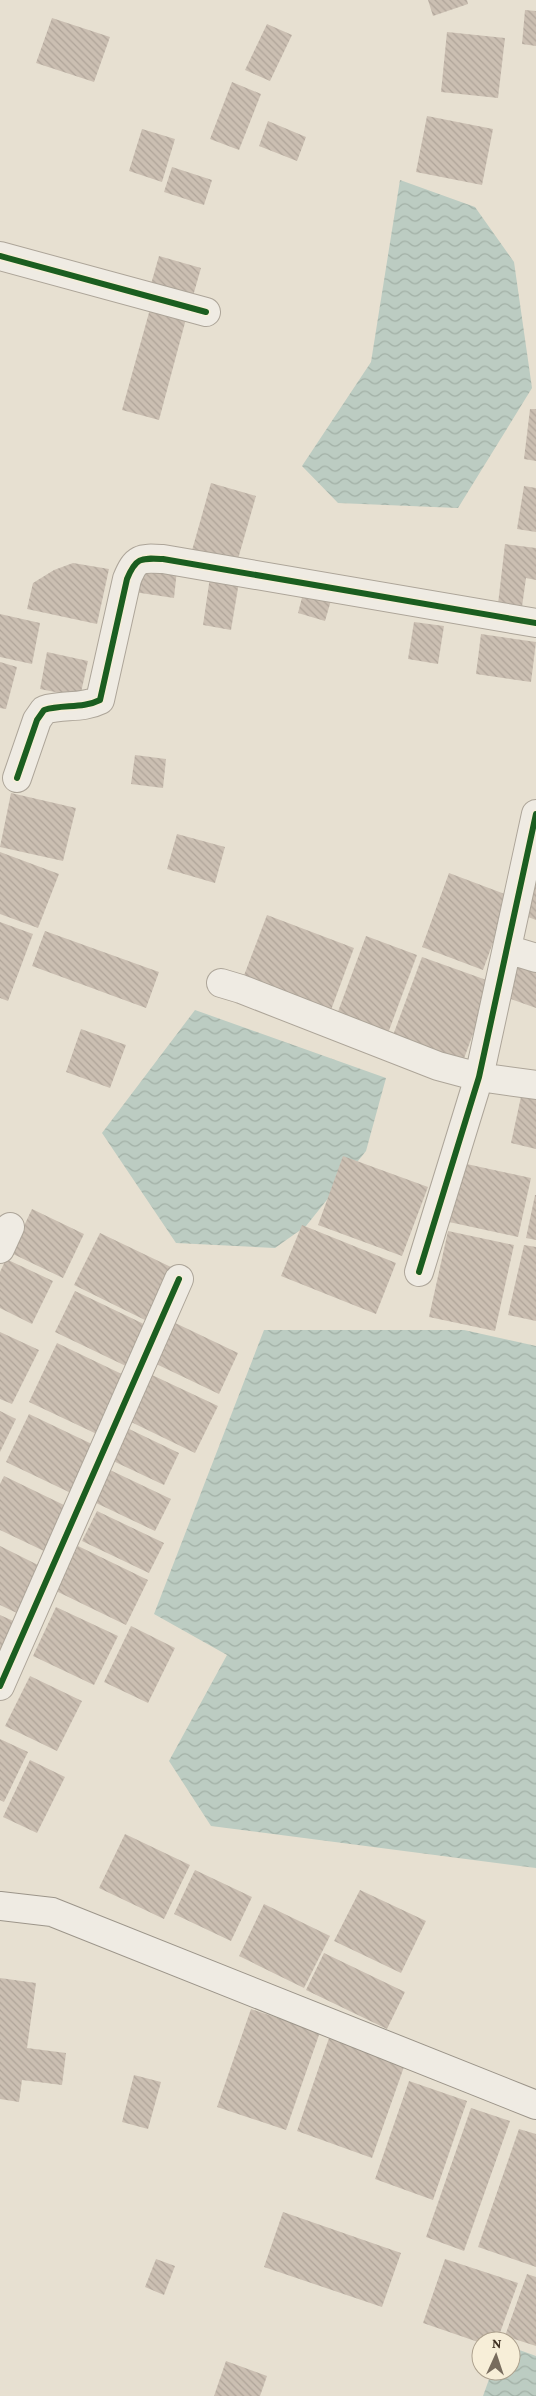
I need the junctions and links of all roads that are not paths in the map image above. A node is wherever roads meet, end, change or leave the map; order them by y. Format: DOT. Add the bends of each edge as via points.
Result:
graph roads {
  1 [pos="0,256"];
  2 [pos="206,312"];
  3 [pos="536,623"];
  4 [pos="17,778"];
  5 [pos="536,814"];
  6 [pos="507,949"];
  7 [pos="536,958"];
  8 [pos="221,983"];
  9 [pos="479,1077"];
  10 [pos="536,1085"];
  11 [pos="419,1272"];
  12 [pos="179,1279"];
  13 [pos="0,1686"];
  14 [pos="0,1906"];
  15 [pos="536,2105"];
  1 -- 2 [label="street"];
  3 -- 4 [label="street" via="142,558 132,565 127,579 100,700 89,706 58,706 44,710 37,720"];
  5 -- 6 [label="street"];
  6 -- 7 [label="street"];
  6 -- 9 [label="street"];
  8 -- 9 [label="street" via="438,1066"];
  9 -- 10 [label="street"];
  9 -- 11 [label="street"];
  12 -- 13 [label="street"];
  14 -- 15 [label="street" via="52,1912"];
}
